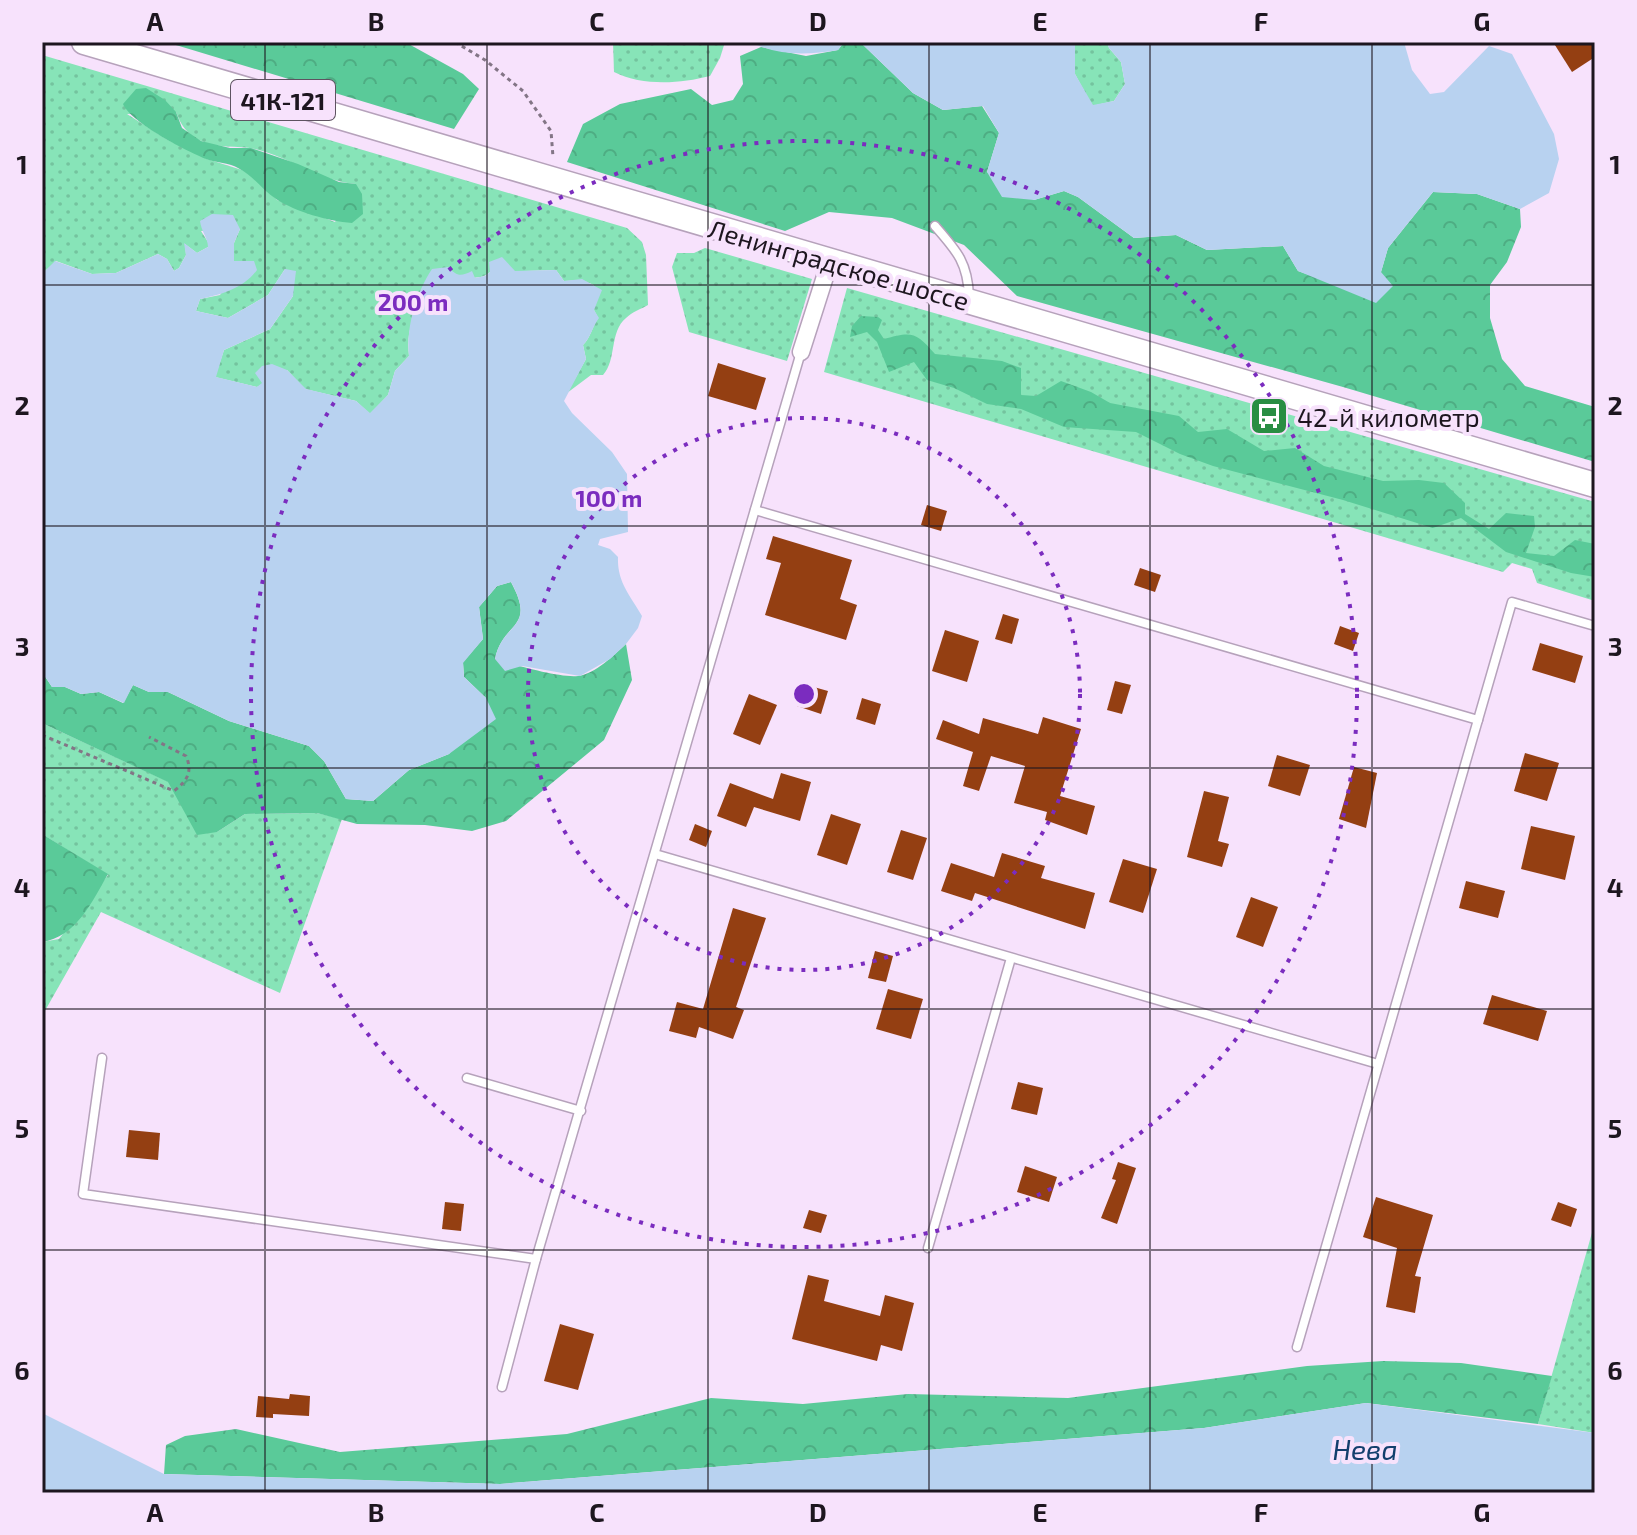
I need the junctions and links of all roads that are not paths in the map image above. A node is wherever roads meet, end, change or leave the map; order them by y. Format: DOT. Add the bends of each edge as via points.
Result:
graph roads {
  1 [pos="84,42"];
  2 [pos="935,226"];
  3 [pos="830,261"];
  4 [pos="969,302"];
  5 [pos="801,352"];
  6 [pos="1595,485"];
  7 [pos="755,510"];
  8 [pos="1595,626"];
  9 [pos="1478,720"];
  10 [pos="655,854"];
  11 [pos="1011,958"];
  12 [pos="102,1058"];
  13 [pos="1378,1064"];
  14 [pos="467,1078"];
  15 [pos="581,1111"];
  16 [pos="928,1248"];
  17 [pos="536,1259"];
  18 [pos="1297,1347"];
  19 [pos="502,1387"];
  1 -- 3 [label="main road, Ленинградское шоссе / 41К-121"];
  2 -- 4 [label="lane" via="959,253 968,277"];
  3 -- 4 [label="main road, Ленинградское шоссе / 41К-121"];
  3 -- 5 [label="street"];
  4 -- 6 [label="main road, Ленинградское шоссе / 41К-121"];
  5 -- 7 [label="lane"];
  7 -- 9 [label="lane"];
  7 -- 10 [label="lane"];
  8 -- 9 [label="lane" via="1512,602"];
  9 -- 13 [label="lane"];
  10 -- 11 [label="lane"];
  10 -- 15 [label="lane"];
  11 -- 13 [label="lane"];
  11 -- 16 [label="lane"];
  12 -- 17 [label="lane" via="83,1194"];
  13 -- 18 [label="lane"];
  14 -- 15 [label="lane"];
  15 -- 17 [label="lane"];
  17 -- 19 [label="lane"];
}
